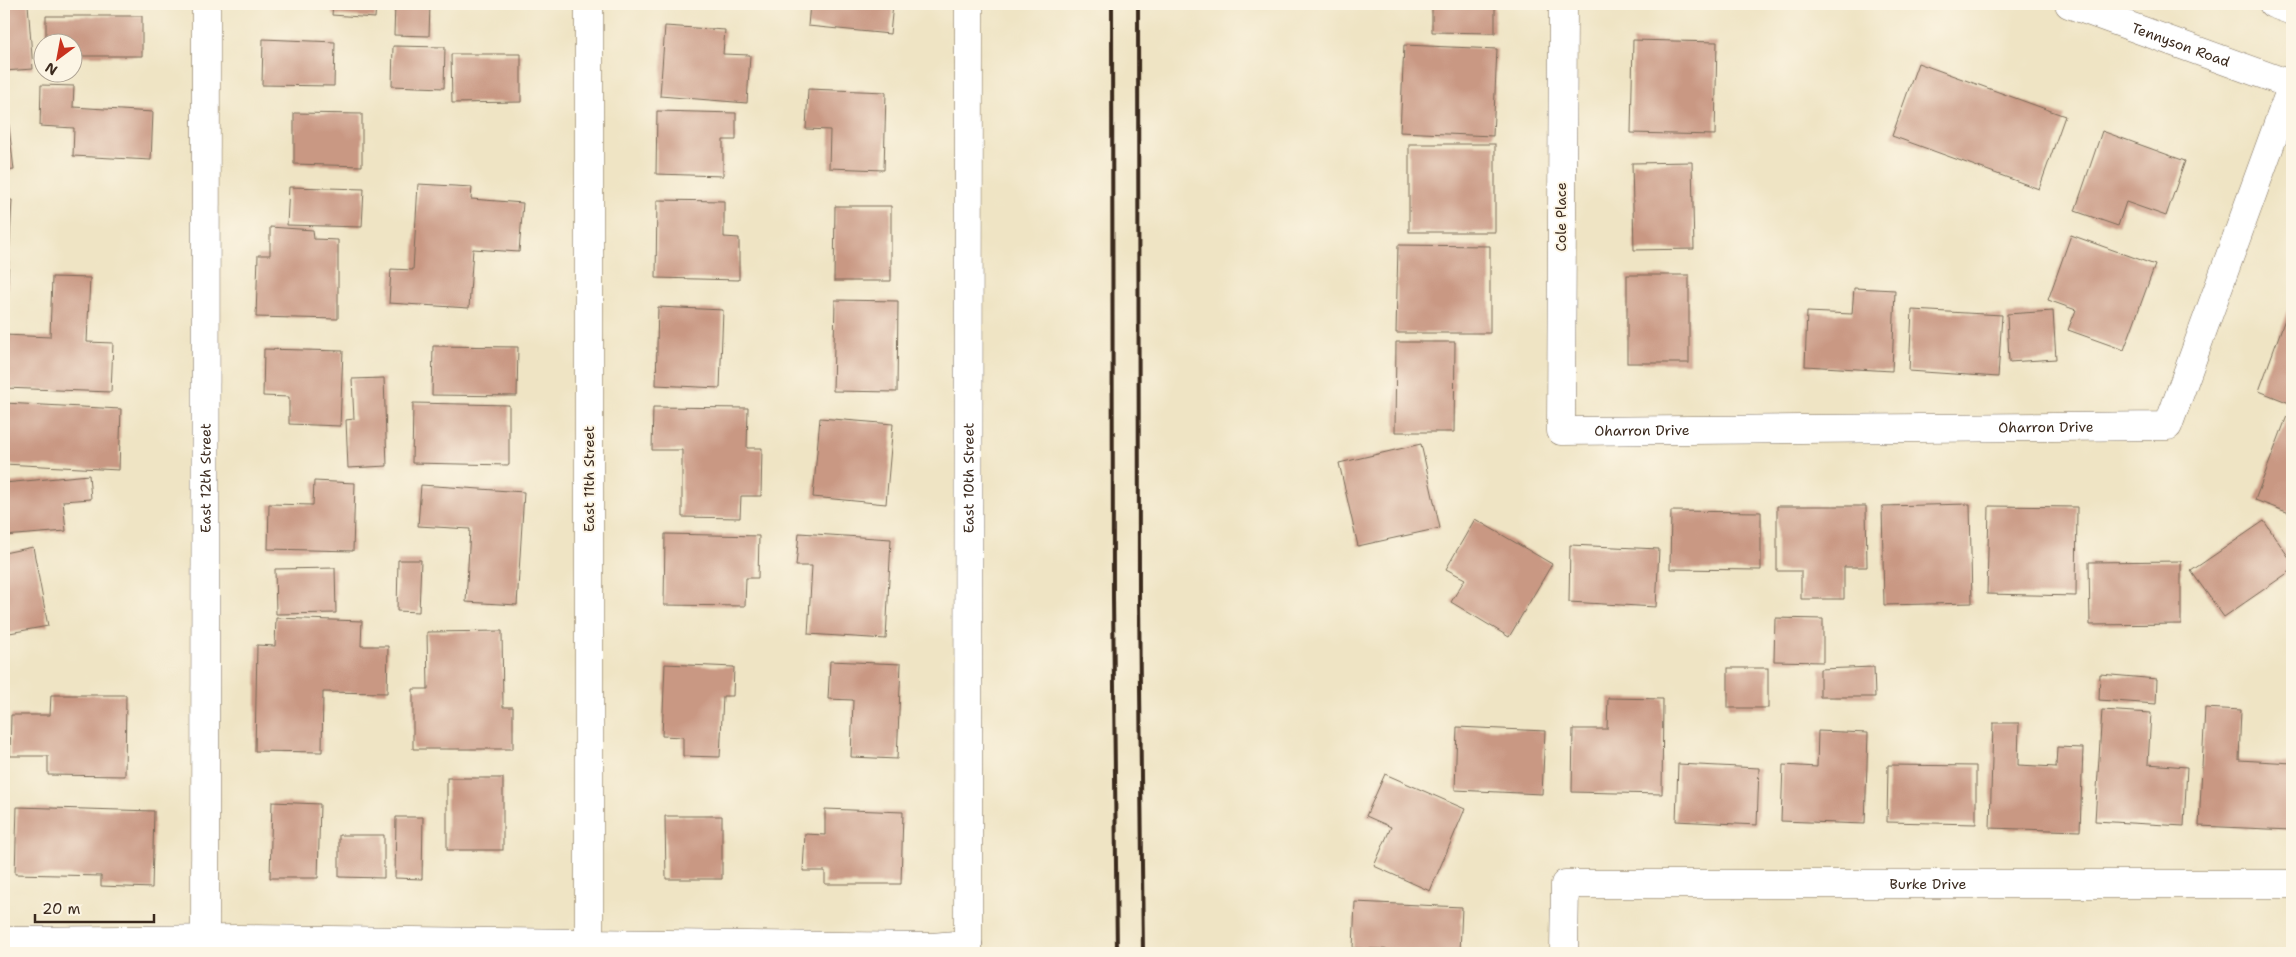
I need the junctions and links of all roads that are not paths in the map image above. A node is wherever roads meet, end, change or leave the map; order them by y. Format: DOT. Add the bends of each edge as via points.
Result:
graph roads {
  1 [pos="206,4"];
  2 [pos="589,4"];
  3 [pos="969,4"];
  4 [pos="1563,4"];
  5 [pos="2073,4"];
  6 [pos="2272,4"];
  7 [pos="2292,11"];
  8 [pos="2292,85"];
  9 [pos="1561,431"];
  10 [pos="2292,884"];
  11 [pos="4,941"];
  12 [pos="205,947"];
  13 [pos="589,948"];
  14 [pos="968,949"];
  15 [pos="1564,953"];
  1 -- 12 [label="street, East 12th Street"];
  2 -- 13 [label="street, East 11th Street"];
  3 -- 14 [label="street, East 10th Street"];
  4 -- 9 [label="street, Cole Place"];
  5 -- 8 [label="street, Tennyson Road"];
  6 -- 7 [label="street"];
  8 -- 9 [label="street, Oharron Drive" via="2168,426"];
  10 -- 15 [label="street, Burke Drive" via="1565,884"];
  11 -- 12 [label="street"];
  12 -- 13 [label="street" via="238,939 551,944"];
  13 -- 14 [label="street" via="932,946"];
}
